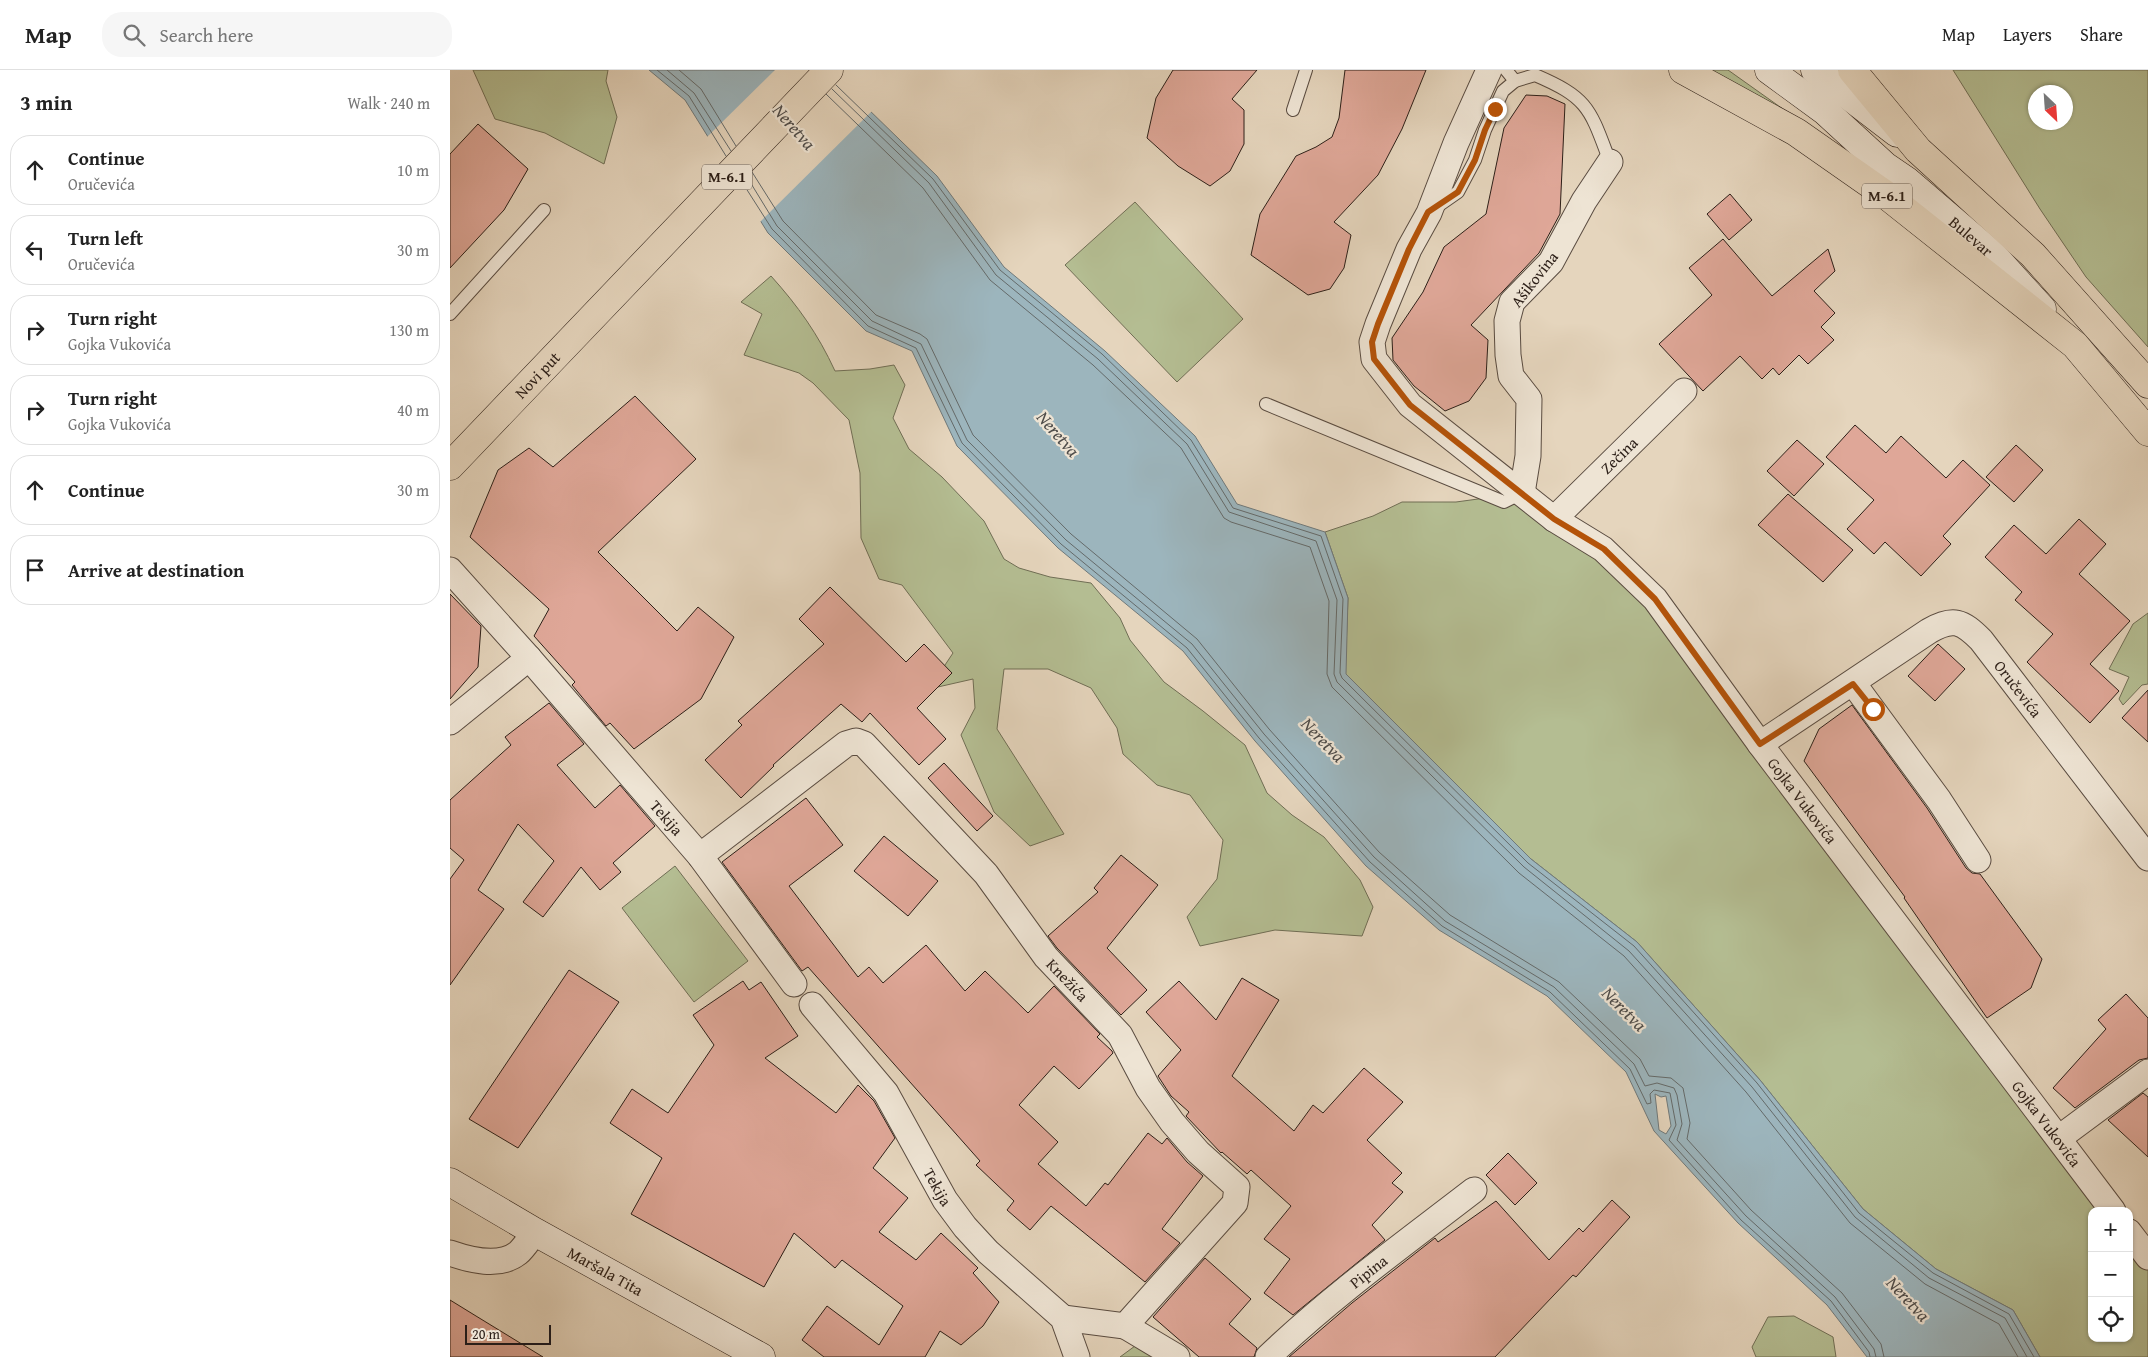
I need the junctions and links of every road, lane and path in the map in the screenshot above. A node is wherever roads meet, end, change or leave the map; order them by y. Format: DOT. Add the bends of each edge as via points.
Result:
graph roads {
  1 [pos="829,70"];
  2 [pos="1306,70"];
  3 [pos="1489,70"];
  4 [pos="1506,70"];
  5 [pos="1683,70"];
  6 [pos="1769,70"];
  7 [pos="1815,70"];
  8 [pos="1852,70"];
  9 [pos="1515,81"];
  10 [pos="1293,110"];
  11 [pos="1918,150"];
  12 [pos="1610,162"];
  13 [pos="544,210"];
  14 [pos="1428,212"];
  15 [pos="450,314"];
  16 [pos="2075,345"];
  17 [pos="2148,384"];
  18 [pos="1684,391"];
  19 [pos="1266,404"];
  20 [pos="2148,432"];
  21 [pos="450,466"];
  22 [pos="1522,493"];
  23 [pos="1554,519"];
  24 [pos="450,570"];
  25 [pos="530,658"];
  26 [pos="1853,684"];
  27 [pos="450,722"];
  28 [pos="1760,744"];
  29 [pos="700,856"];
  30 [pos="2148,858"];
  31 [pos="1978,860"];
  32 [pos="794,984"];
  33 [pos="812,1005"];
  34 [pos="2148,1072"];
  35 [pos="2059,1138"];
  36 [pos="450,1182"];
  37 [pos="1474,1190"];
  38 [pos="2110,1207"];
  39 [pos="536,1232"];
  40 [pos="2133,1237"];
  41 [pos="450,1253"];
  42 [pos="2148,1257"];
  43 [pos="1063,1318"];
  44 [pos="1125,1326"];
  45 [pos="761,1357"];
  46 [pos="1077,1357"];
  47 [pos="1177,1357"];
  48 [pos="1268,1357"];
  1 -- 21 [label="main road, Novi put / M-6.1"];
  2 -- 10 [label="lane"];
  3 -- 14 [label="street, Gojka Vukovića"];
  4 -- 9 [label="lane"];
  5 -- 16 [label="main road, M-6.1" via="1796,132 1871,184"];
  6 -- 16 [label="main road, Bulevar" via="1825,111 1885,166 1992,254"];
  7 -- 11 [label="main road"];
  8 -- 11 [label="main road"];
  9 -- 12 [label="lane" via="1535,74 1575,95 1593,115"];
  9 -- 14 [label="lane" via="1503,91 1475,160 1458,192"];
  11 -- 17 [label="main road" via="2033,255"];
  12 -- 22 [label="street, Ašikovina" via="1584,201 1551,262 1512,302 1507,321 1511,376 1529,399 1528,456"];
  13 -- 15 [label="lane"];
  14 -- 22 [label="street, Gojka Vukovića" via="1378,324 1372,342 1374,359 1410,405"];
  16 -- 20 [label="main road, Bulevar / M-6.1"];
  18 -- 23 [label="street, Zečina"];
  19 -- 22 [label="lane" via="1504,502"];
  22 -- 23 [label="street, Gojka Vukovića"];
  23 -- 28 [label="street, Gojka Vukovića" via="1604,549 1655,599"];
  24 -- 25 [label="street, Tekija"];
  25 -- 27 [label="street"];
  25 -- 29 [label="street, Tekija"];
  26 -- 28 [label="street, Oručevića"];
  26 -- 30 [label="street, Oručevića" via="1940,625 1957,621 1969,628"];
  26 -- 31 [label="street" via="1939,800"];
  28 -- 35 [label="street, Gojka Vukovića"];
  29 -- 32 [label="street, Tekija"];
  29 -- 44 [label="street, Knežića" via="846,744 856,741 864,744 986,874 1046,957 1120,1035 1148,1088 1172,1122 1198,1152 1237,1187 1235,1203"];
  33 -- 43 [label="street, Tekija" via="886,1093 945,1200 964,1227"];
  34 -- 35 [label="street"];
  35 -- 38 [label="street, Gojka Vukovića"];
  36 -- 39 [label="main road, Maršala Tita"];
  37 -- 48 [label="street, Pipina" via="1358,1279"];
  39 -- 41 [label="street" via="518,1253 501,1261 477,1261"];
  39 -- 45 [label="main road, Maršala Tita"];
  40 -- 42 [label="street"];
  43 -- 44 [label="street"];
  43 -- 46 [label="street, Tekija"];
  44 -- 47 [label="street"];
}
